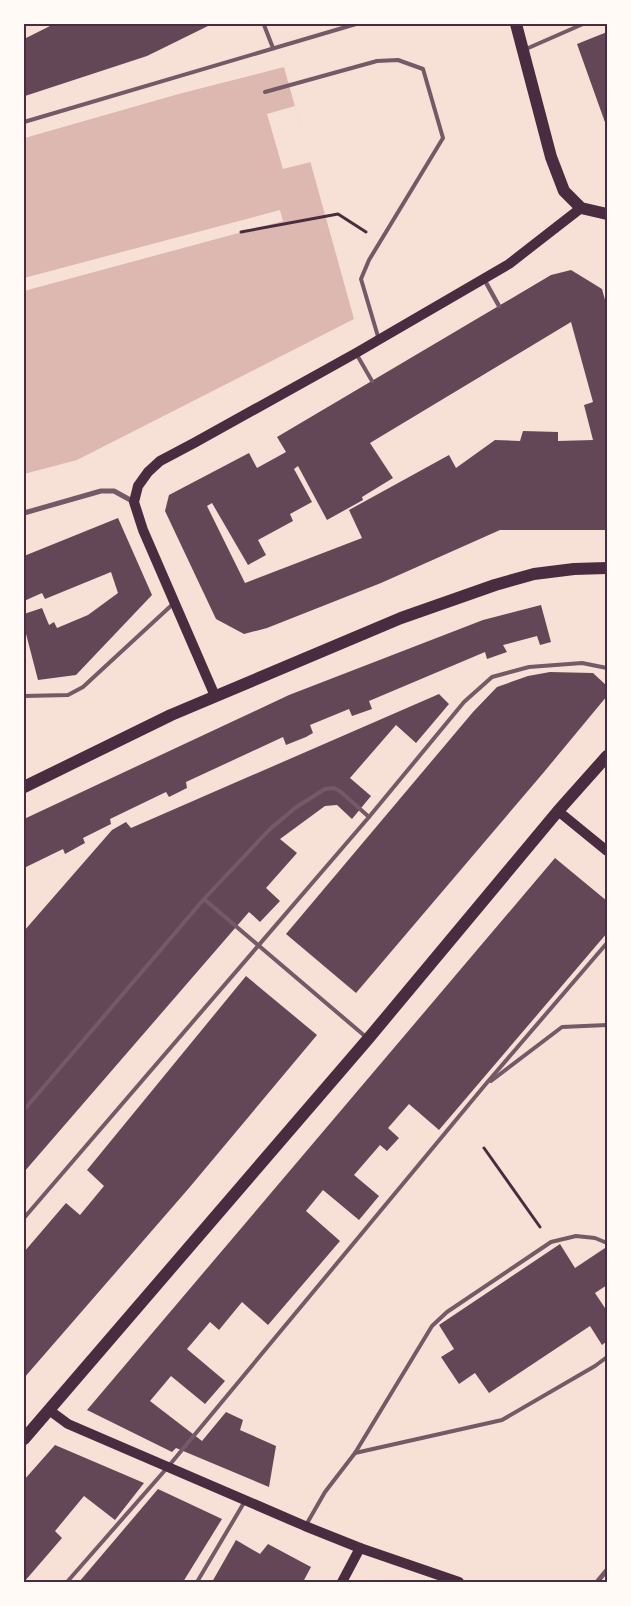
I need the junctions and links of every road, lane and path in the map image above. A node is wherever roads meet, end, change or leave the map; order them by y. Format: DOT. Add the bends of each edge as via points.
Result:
graph roads {
  1 [pos="264,24"];
  2 [pos="356,24"];
  3 [pos="516,24"];
  4 [pos="583,24"];
  5 [pos="273,48"];
  6 [pos="523,51"];
  7 [pos="265,92"];
  8 [pos="24,122"];
  9 [pos="580,208"];
  10 [pos="607,214"];
  11 [pos="241,232"];
  12 [pos="380,241"];
  13 [pos="483,278"];
  14 [pos="499,306"];
  15 [pos="379,340"];
  16 [pos="356,353"];
  17 [pos="372,381"];
  18 [pos="134,502"];
  19 [pos="24,513"];
  20 [pos="607,568"];
  21 [pos="174,603"];
  22 [pos="607,668"];
  23 [pos="24,696"];
  24 [pos="216,696"];
  25 [pos="607,756"];
  26 [pos="24,788"];
  27 [pos="558,811"];
  28 [pos="369,817"];
  29 [pos="607,851"];
  30 [pos="204,899"];
  31 [pos="607,943"];
  32 [pos="258,946"];
  33 [pos="607,1025"];
  34 [pos="368,1039"];
  35 [pos="485,1085"];
  36 [pos="24,1110"];
  37 [pos="484,1148"];
  38 [pos="24,1218"];
  39 [pos="550,1242"];
  40 [pos="607,1243"];
  41 [pos="607,1357"];
  42 [pos="49,1410"];
  43 [pos="25,1435"];
  44 [pos="355,1453"];
  45 [pos="167,1468"];
  46 [pos="245,1501"];
  47 [pos="305,1526"];
  48 [pos="360,1548"];
  49 [pos="607,1570"];
  50 [pos="67,1582"];
  51 [pos="197,1582"];
  52 [pos="342,1582"];
  53 [pos="459,1582"];
  54 [pos="597,1582"];
  1 -- 5 [label="lane"];
  2 -- 5 [label="lane"];
  3 -- 6 [label="main road"];
  4 -- 6 [label="lane"];
  5 -- 8 [label="lane"];
  6 -- 9 [label="main road" via="551,157 564,191"];
  7 -- 12 [label="lane" via="377,61 398,60 423,69 443,138"];
  9 -- 10 [label="main road"];
  9 -- 13 [label="main road" via="509,264"];
  11 -- 12 [label="path" via="338,214"];
  12 -- 15 [label="lane" via="361,279"];
  13 -- 14 [label="street"];
  13 -- 15 [label="main road"];
  15 -- 16 [label="main road"];
  16 -- 17 [label="lane"];
  16 -- 18 [label="main road" via="160,460 138,486"];
  18 -- 19 [label="street" via="114,491 101,491"];
  18 -- 21 [label="main road"];
  20 -- 24 [label="main road" via="534,574 495,585 401,618"];
  21 -- 23 [label="lane" via="83,687 68,695"];
  21 -- 24 [label="main road"];
  22 -- 28 [label="lane" via="582,663 529,666 492,677 464,702"];
  24 -- 26 [label="main road"];
  25 -- 27 [label="main road"];
  27 -- 29 [label="main road"];
  27 -- 34 [label="main road"];
  28 -- 30 [label="lane" via="341,792 334,788 324,789 294,808 270,829"];
  28 -- 32 [label="lane"];
  30 -- 32 [label="lane"];
  30 -- 36 [label="lane"];
  31 -- 35 [label="lane"];
  32 -- 34 [label="lane"];
  32 -- 38 [label="lane"];
  33 -- 35 [label="lane" via="562,1027"];
  34 -- 42 [label="main road"];
  35 -- 45 [label="lane"];
  37 -- 39 [label="path"];
  39 -- 40 [label="lane" via="576,1236"];
  39 -- 44 [label="lane" via="447,1312 432,1326"];
  41 -- 44 [label="lane" via="502,1420"];
  42 -- 43 [label="main road"];
  42 -- 45 [label="main road" via="68,1424"];
  44 -- 47 [label="lane" via="325,1492"];
  45 -- 46 [label="main road"];
  45 -- 50 [label="lane"];
  46 -- 47 [label="main road"];
  46 -- 51 [label="lane"];
  47 -- 48 [label="main road"];
  48 -- 52 [label="main road"];
  48 -- 53 [label="main road"];
  49 -- 54 [label="street"];
}
